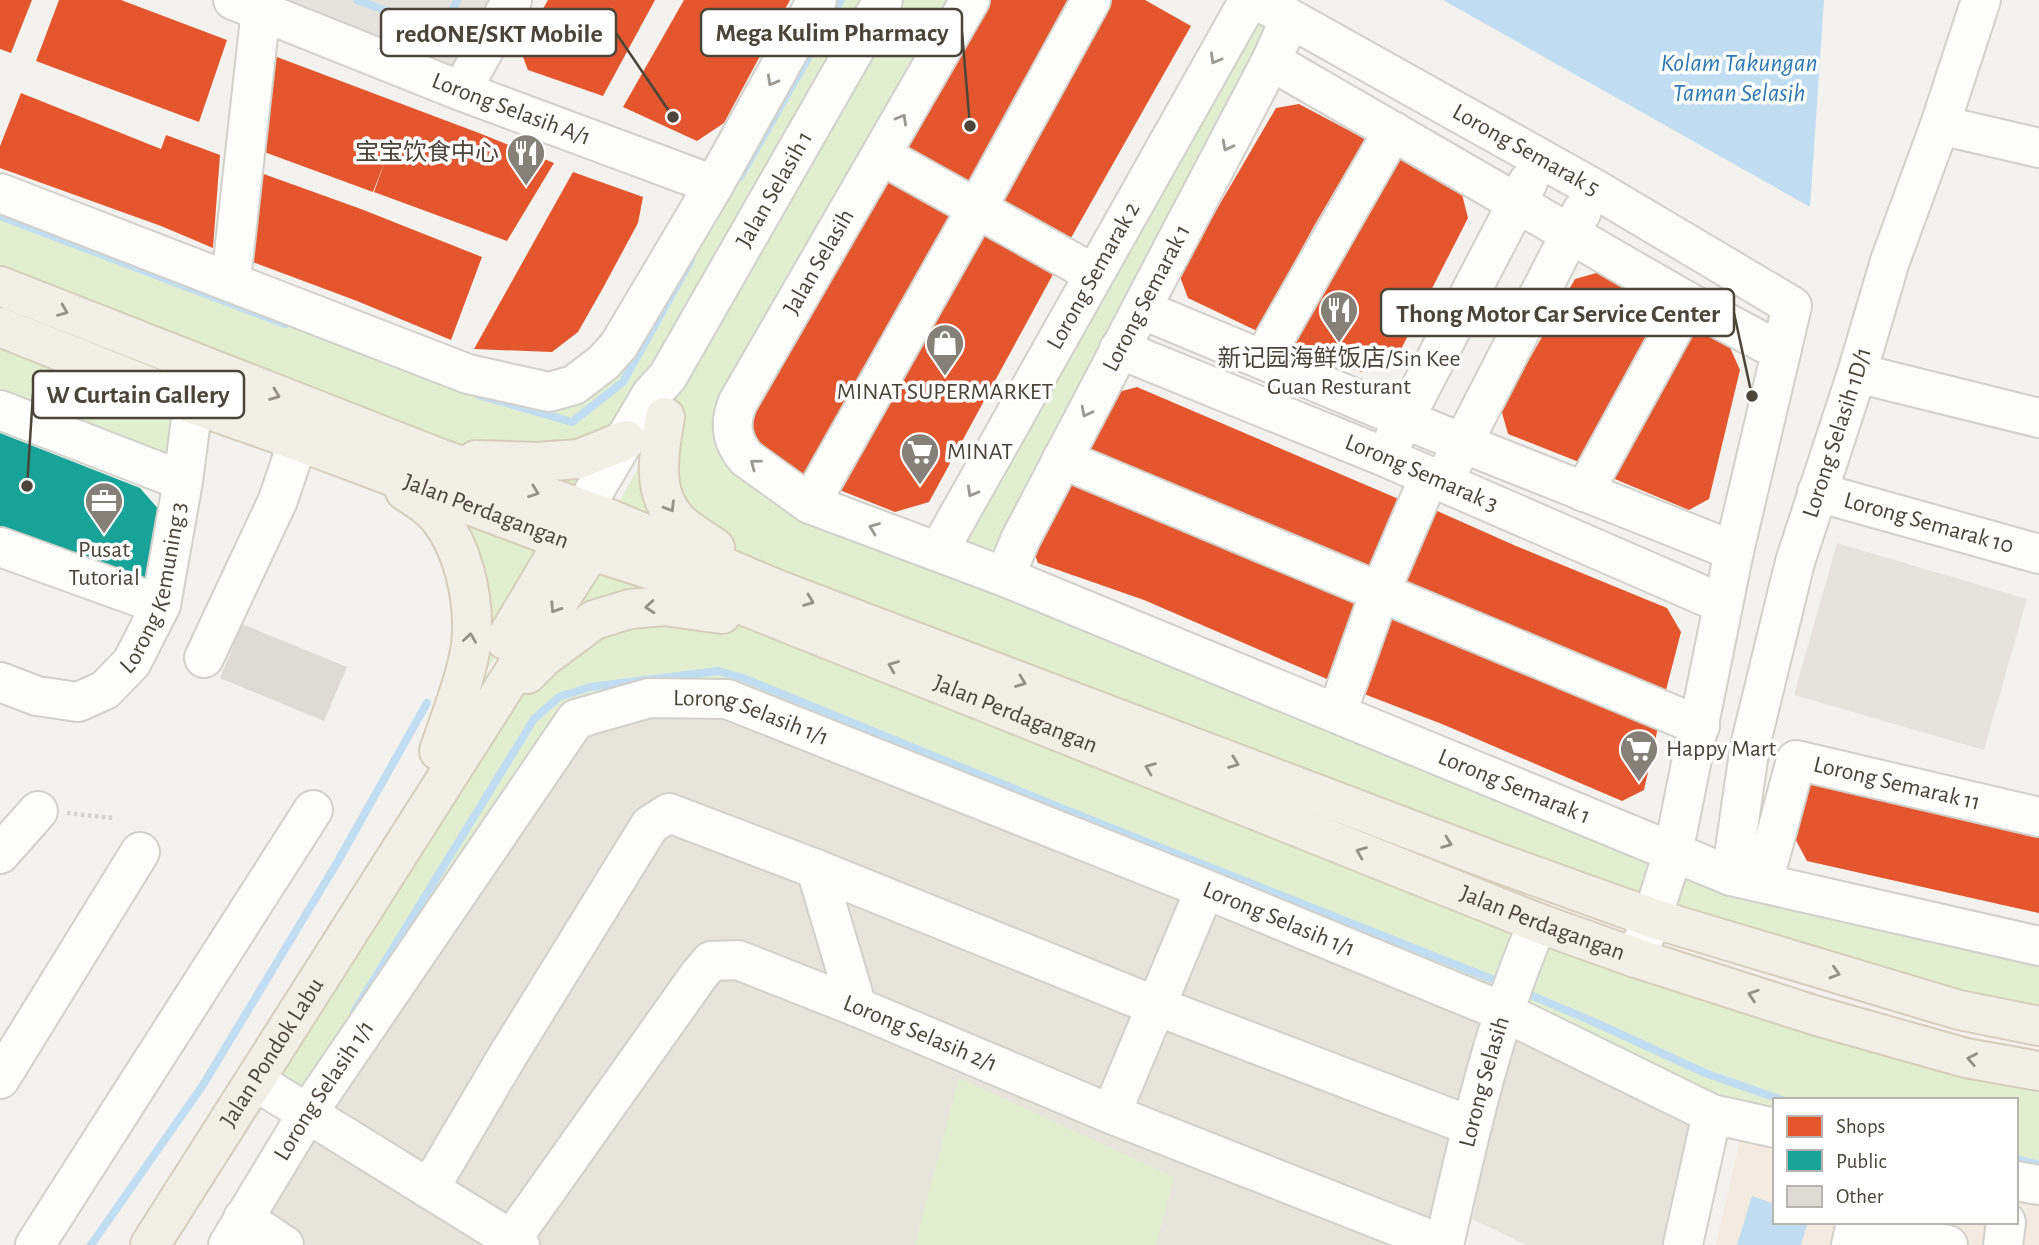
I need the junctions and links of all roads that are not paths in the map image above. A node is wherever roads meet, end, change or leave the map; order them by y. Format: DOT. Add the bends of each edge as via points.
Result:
graph roads {
  1 [pos="512,0"];
  2 [pos="817,0"];
  3 [pos="883,0"];
  4 [pos="970,0"];
  5 [pos="1091,0"];
  6 [pos="1249,0"];
  7 [pos="1257,0"];
  8 [pos="1981,0"];
  9 [pos="247,5"];
  10 [pos="1290,19"];
  11 [pos="1271,61"];
  12 [pos="461,91"];
  13 [pos="1940,125"];
  14 [pos="1393,131"];
  15 [pos="2039,148"];
  16 [pos="881,155"];
  17 [pos="1540,159"];
  18 [pos="714,185"];
  19 [pos="1595,189"];
  20 [pos="0,193"];
  21 [pos="1517,203"];
  22 [pos="977,208"];
  23 [pos="1570,234"];
  24 [pos="1094,274"];
  25 [pos="231,281"];
  26 [pos="0,286"];
  27 [pos="1688,302"];
  28 [pos="1141,309"];
  29 [pos="0,327"];
  30 [pos="1119,349"];
  31 [pos="1781,352"];
  32 [pos="1263,359"];
  33 [pos="1857,373"];
  34 [pos="668,376"];
  35 [pos="193,404"];
  36 [pos="0,410"];
  37 [pos="664,417"];
  38 [pos="1404,418"];
  39 [pos="2039,418"];
  40 [pos="626,440"];
  41 [pos="298,441"];
  42 [pos="1462,443"];
  43 [pos="1385,457"];
  44 [pos="439,458"];
  45 [pos="1062,459"];
  46 [pos="350,460"];
  47 [pos="1436,480"];
  48 [pos="183,481"];
  49 [pos="1584,492"];
  50 [pos="1817,492"];
  51 [pos="810,504"];
  52 [pos="587,530"];
  53 [pos="0,547"];
  54 [pos="1734,551"];
  55 [pos="938,552"];
  56 [pos="2039,554"];
  57 [pos="1005,577"];
  58 [pos="768,585"];
  59 [pos="1380,592"];
  60 [pos="1723,604"];
  61 [pos="162,605"];
  62 [pos="790,625"];
  63 [pos="204,658"];
  64 [pos="0,682"];
  65 [pos="1336,713"];
  66 [pos="1700,726"];
  67 [pos="449,754"];
  68 [pos="313,810"];
  69 [pos="38,811"];
  70 [pos="2039,817"];
  71 [pos="140,852"];
  72 [pos="1673,853"];
  73 [pos="0,854"];
  74 [pos="816,869"];
  75 [pos="1747,879"];
  76 [pos="1205,888"];
  77 [pos="1652,918"];
  78 [pos="1531,939"];
  79 [pos="2039,946"];
  80 [pos="1636,958"];
  81 [pos="1156,1006"];
  82 [pos="857,1007"];
  83 [pos="1504,1012"];
  84 [pos="2039,1026"];
  85 [pos="2039,1071"];
  86 [pos="0,1079"];
  87 [pos="256,1081"];
  88 [pos="307,1114"];
  89 [pos="1111,1114"];
  90 [pos="1712,1114"];
  91 [pos="1471,1126"];
  92 [pos="1773,1128"];
  93 [pos="2018,1181"];
  94 [pos="2039,1185"];
  95 [pos="429,1189"];
  96 [pos="2006,1224"];
  97 [pos="236,1232"];
  98 [pos="516,1242"];
  99 [pos="1683,1244"];
  100 [pos="35,1245"];
  101 [pos="150,1245"];
  102 [pos="284,1245"];
  103 [pos="1444,1245"];
  104 [pos="1851,1245"];
  105 [pos="1948,1245"];
  106 [pos="2003,1245"];
  1 -- 12 [label="street"];
  2 -- 18 [label="street, one-way"];
  3 -- 34 [label="street, Jalan Selasih 1"];
  16 -- 4 [label="street, Jalan Selasih, one-way"];
  5 -- 22 [label="street"];
  6 -- 24 [label="street, Lorong Semarak 2, one-way"];
  7 -- 10 [label="street, Lorong Semarak 5"];
  8 -- 13 [label="street, Lorong Selasih 1D/1"];
  9 -- 12 [label="street, Lorong Selasih A/1"];
  9 -- 25 [label="street"];
  10 -- 11 [label="street, Lorong Semarak 1"];
  10 -- 17 [label="street, Lorong Semarak 5"];
  11 -- 14 [label="street"];
  11 -- 28 [label="street, Lorong Semarak 1, one-way"];
  12 -- 18 [label="street, Lorong Selasih A/1"];
  13 -- 15 [label="street"];
  13 -- 33 [label="street, Lorong Selasih 1D/1" via="1890,261"];
  14 -- 21 [label="street"];
  14 -- 32 [label="street"];
  16 -- 22 [label="street"];
  51 -- 16 [label="street, Jalan Selasih, one-way" via="738,449 732,416"];
  17 -- 19 [label="street, Lorong Semarak 5"];
  17 -- 21 [label="street"];
  18 -- 25 [label="street" via="619,345 574,385 549,392 468,374"];
  19 -- 23 [label="street"];
  19 -- 31 [label="street, Lorong Semarak 5" via="1792,306"];
  20 -- 25 [label="street"];
  21 -- 23 [label="street"];
  21 -- 38 [label="street"];
  22 -- 24 [label="street"];
  22 -- 51 [label="street"];
  23 -- 27 [label="street"];
  23 -- 42 [label="street"];
  24 -- 55 [label="street, Lorong Semarak 2, one-way"];
  26 -- 44 [label="main road, Jalan Perdagangan, one-way"];
  27 -- 31 [label="street"];
  27 -- 49 [label="street"];
  28 -- 30 [label="street, Lorong Semarak 1"];
  28 -- 32 [label="street"];
  29 -- 35 [label="main road, Jalan Perdagangan"];
  30 -- 43 [label="street, Lorong Semarak 3"];
  30 -- 45 [label="street, Lorong Semarak 1, one-way"];
  31 -- 54 [label="street"];
  32 -- 38 [label="street"];
  33 -- 39 [label="street"];
  33 -- 50 [label="street, Lorong Selasih 1D/1"];
  34 -- 37 [label="street, Jalan Selasih 1"];
  34 -- 40 [label="street, Jalan Selasih 1" via="651,395"];
  35 -- 41 [label="main road, Jalan Perdagangan"];
  35 -- 48 [label="street, Lorong Kemuning 3"];
  36 -- 48 [label="street"];
  37 -- 52 [label="street, Jalan Selasih 1"];
  37 -- 58 [label="main road, one-way" via="657,467 664,498 679,522"];
  38 -- 42 [label="street"];
  38 -- 43 [label="street"];
  40 -- 44 [label="main road" via="579,459"];
  40 -- 52 [label="street, Jalan Selasih 1"];
  41 -- 46 [label="main road, Jalan Perdagangan"];
  41 -- 63 [label="street" via="278,499"];
  42 -- 47 [label="street"];
  42 -- 49 [label="street"];
  43 -- 47 [label="street, Lorong Semarak 3"];
  44 -- 52 [label="main road, Jalan Perdagangan, one-way"];
  45 -- 57 [label="street, Lorong Semarak 1"];
  45 -- 59 [label="street"];
  46 -- 52 [label="main road, Jalan Perdagangan"];
  67 -- 46 [label="main road, one-way" via="472,632 464,572 455,544 438,516 407,492"];
  47 -- 59 [label="street"];
  47 -- 60 [label="street, Lorong Semarak 3"];
  48 -- 61 [label="street, Lorong Kemuning 3"];
  49 -- 54 [label="street"];
  50 -- 56 [label="street, Lorong Semarak 10"];
  50 -- 75 [label="street, Lorong Selasih 1D/1" via="1795,562 1751,746"];
  55 -- 51 [label="street, Lorong Semarak 1, one-way"];
  52 -- 58 [label="main road, Jalan Perdagangan"];
  52 -- 62 [label="main road, Jalan Perdagangan" via="667,575"];
  52 -- 67 [label="main road, Jalan Pondok Labu"];
  53 -- 61 [label="street"];
  54 -- 60 [label="street"];
  55 -- 57 [label="street, Lorong Semarak 1"];
  57 -- 65 [label="street, Lorong Semarak 1"];
  58 -- 77 [label="main road, Jalan Perdagangan, one-way"];
  59 -- 65 [label="street"];
  59 -- 66 [label="street"];
  60 -- 66 [label="street"];
  61 -- 64 [label="street, Lorong Kemuning 3" via="132,662 105,690 78,702 37,696"];
  62 -- 67 [label="main road, one-way" via="664,606 631,608 594,620 544,657"];
  78 -- 62 [label="main road, Jalan Perdagangan, one-way"];
  65 -- 72 [label="street, Lorong Semarak 1"];
  66 -- 72 [label="street"];
  67 -- 87 [label="main road, Jalan Pondok Labu" via="393,860"];
  68 -- 100 [label="street"];
  69 -- 73 [label="street"];
  70 -- 75 [label="street, Lorong Semarak 11" via="1796,760"];
  71 -- 86 [label="street"];
  72 -- 75 [label="street, Lorong Semarak 1"];
  72 -- 77 [label="street"];
  74 -- 81 [label="street"];
  74 -- 82 [label="street"];
  74 -- 95 [label="street" via="669,813 650,825"];
  75 -- 79 [label="street, Lorong Semarak 1"];
  76 -- 81 [label="street"];
  76 -- 83 [label="street, Lorong Selasih 1/1"];
  76 -- 88 [label="street, Lorong Selasih 1/1" via="727,699 649,698 576,719"];
  77 -- 80 [label="street"];
  77 -- 84 [label="main road, Jalan Perdagangan, one-way" via="1959,1010"];
  78 -- 80 [label="main road, Jalan Perdagangan"];
  78 -- 83 [label="street, Lorong Selasih"];
  85 -- 80 [label="main road, Jalan Perdagangan, one-way" via="1966,1058"];
  81 -- 89 [label="street"];
  81 -- 91 [label="street"];
  82 -- 89 [label="street, Lorong Selasih 2/1"];
  82 -- 98 [label="street, Lorong Selasih 2/1" via="738,960 711,961"];
  83 -- 90 [label="street, Lorong Selasih 1/1"];
  83 -- 91 [label="street, Lorong Selasih"];
  87 -- 88 [label="street"];
  87 -- 101 [label="main road, Jalan Pondok Labu"];
  88 -- 95 [label="street"];
  88 -- 97 [label="street, Lorong Selasih 1/1"];
  89 -- 103 [label="street, Lorong Selasih 2/1"];
  90 -- 92 [label="street, Lorong Selasih 1/1"];
  90 -- 99 [label="street"];
  91 -- 103 [label="street, Lorong Selasih"];
  93 -- 94 [label="street"];
  95 -- 98 [label="street"];
  96 -- 106 [label="street"];
  97 -- 102 [label="street"];
  104 -- 105 [label="street" via="1855,1227"];
}
